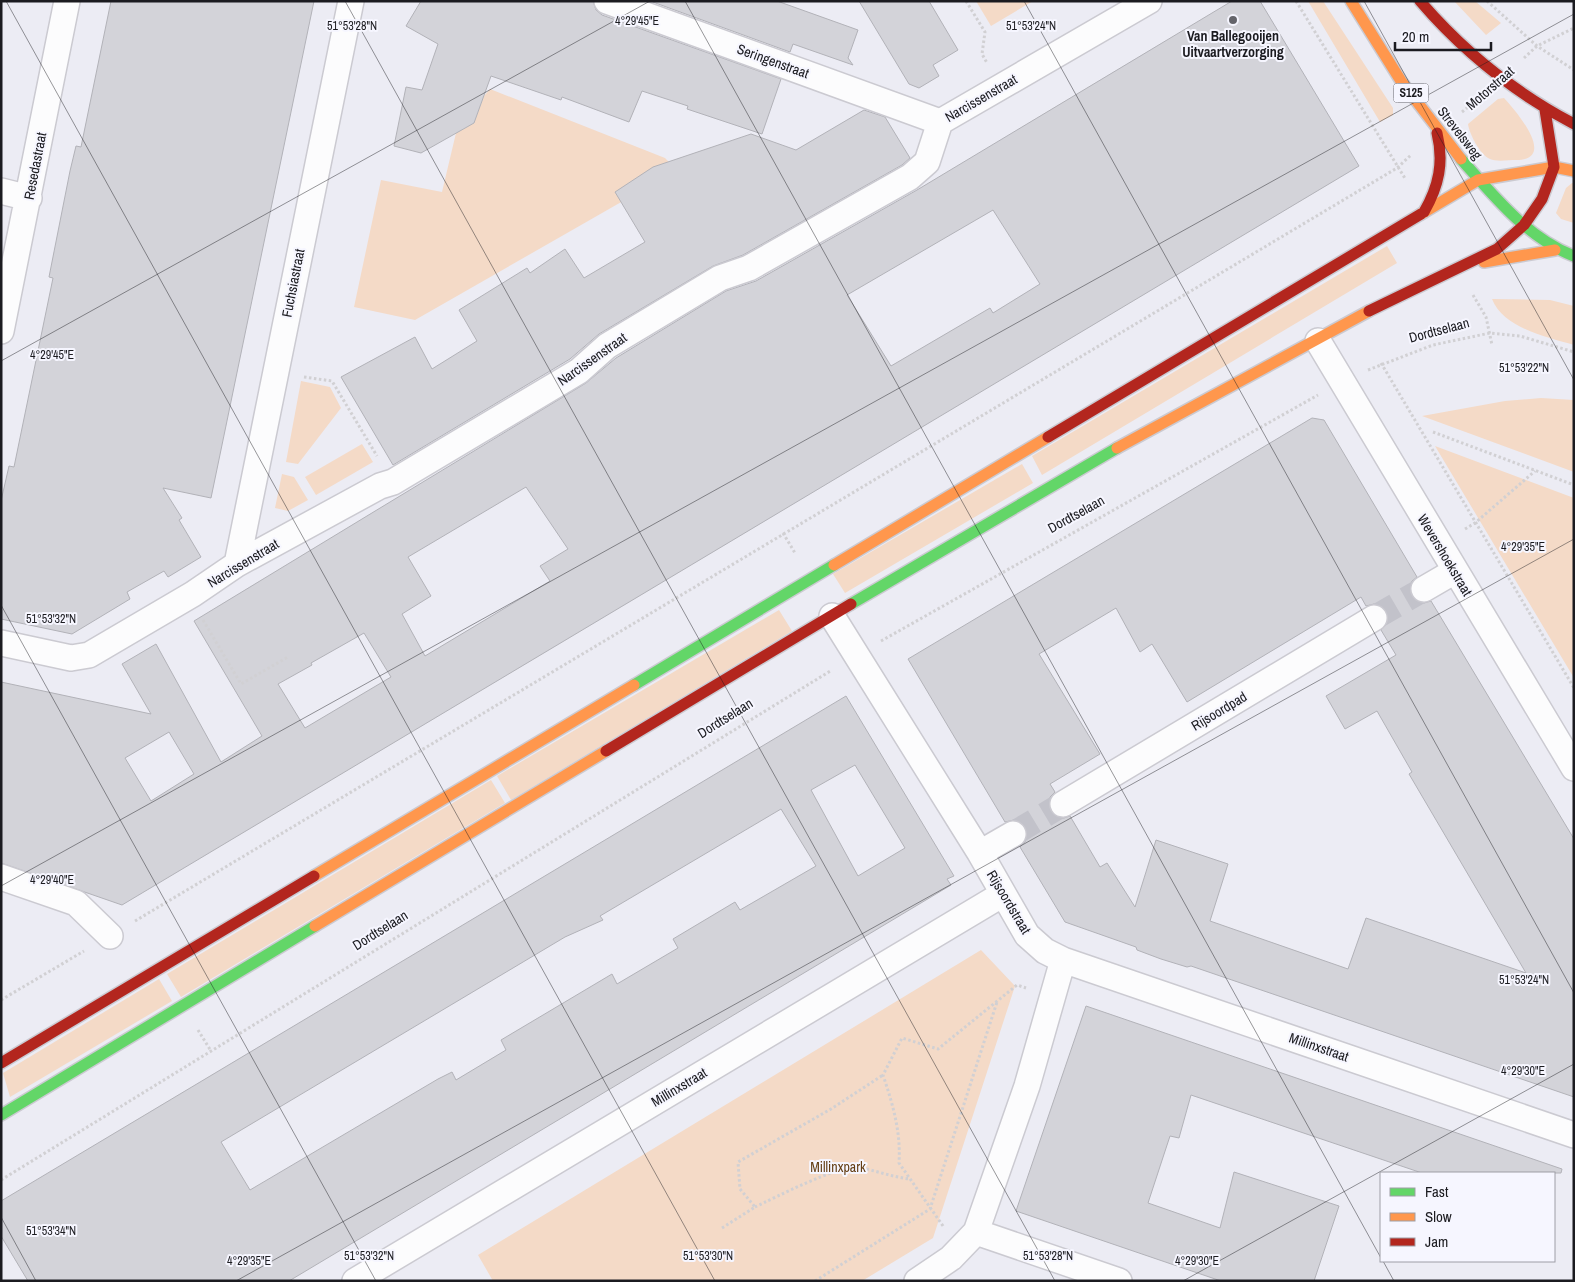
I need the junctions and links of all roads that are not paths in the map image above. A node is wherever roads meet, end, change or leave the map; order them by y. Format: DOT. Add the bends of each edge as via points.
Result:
graph roads {
  1 [pos="67,1"];
  2 [pos="352,1"];
  3 [pos="607,1"];
  4 [pos="1149,1"];
  5 [pos="1351,1"];
  6 [pos="1420,1"];
  7 [pos="1544,110"];
  8 [pos="940,122"];
  9 [pos="1574,124"];
  10 [pos="1437,133"];
  11 [pos="1554,167"];
  12 [pos="1574,171"];
  13 [pos="1478,180"];
  14 [pos="1,191"];
  15 [pos="29,198"];
  16 [pos="1424,212"];
  17 [pos="1524,225"];
  18 [pos="1555,250"];
  19 [pos="1574,256"];
  20 [pos="1459,269"];
  21 [pos="1,331"];
  22 [pos="1318,341"];
  23 [pos="237,564"];
  24 [pos="1455,571"];
  25 [pos="1424,589"];
  26 [pos="832,616"];
  27 [pos="1374,618"];
  28 [pos="1,643"];
  29 [pos="1574,768"];
  30 [pos="1063,804"];
  31 [pos="1012,834"];
  32 [pos="980,852"];
  33 [pos="1,877"];
  34 [pos="1003,894"];
  35 [pos="110,936"];
  36 [pos="1064,960"];
  37 [pos="1,1063"];
  38 [pos="1,1115"];
  39 [pos="1574,1135"];
  40 [pos="961,1254"];
  41 [pos="355,1281"];
  42 [pos="917,1281"];
  43 [pos="1119,1281"];
  1 -- 15 [label="street, Resedastraat"];
  2 -- 23 [label="street, Fuchsiastraat"];
  3 -- 8 [label="street, Seringenstraat"];
  4 -- 8 [label="street, Narcissenstraat"];
  5 -- 10 [label="main road, Strevelsweg / S125"];
  6 -- 7 [label="main road" via="1457,40"];
  7 -- 9 [label="main road"];
  7 -- 11 [label="main road"];
  8 -- 23 [label="street, Narcissenstraat" via="927,162 910,176 749,268 720,278 607,346 579,371 393,482 380,486"];
  10 -- 13 [label="main road, Strevelsweg / S125"];
  10 -- 16 [label="main road" via="1442,148 1440,182"];
  11 -- 12 [label="main road"];
  11 -- 13 [label="main road"];
  11 -- 17 [label="main road" via="1542,199"];
  13 -- 16 [label="main road"];
  13 -- 17 [label="main road, Strevelsweg / S125"];
  14 -- 15 [label="street"];
  15 -- 21 [label="street, Resedastraat"];
  16 -- 37 [label="main road"];
  17 -- 18 [label="main road, Strevelsweg / S125"];
  17 -- 20 [label="main road" via="1497,249"];
  18 -- 19 [label="main road, Strevelsweg"];
  18 -- 20 [label="main road" via="1505,257"];
  20 -- 22 [label="main road" via="1398,296"];
  22 -- 24 [label="street, Wevershoekstraat"];
  22 -- 26 [label="main road" via="1080,468"];
  23 -- 28 [label="street, Narcissenstraat" via="193,594 89,655 71,658"];
  24 -- 25 [label="street"];
  24 -- 29 [label="street, Wevershoekstraat"];
  26 -- 32 [label="street, Rijsoordstraat"];
  26 -- 38 [label="main road"];
  27 -- 30 [label="street, Rijsoordpad"];
  31 -- 32 [label="street"];
  32 -- 34 [label="street, Rijsoordstraat"];
  33 -- 35 [label="street" via="76,903"];
  34 -- 36 [label="street, Rijsoordstraat" via="1027,935 1044,950"];
  34 -- 41 [label="street, Millinxstraat"];
  36 -- 39 [label="street, Millinxstraat"];
  36 -- 40 [label="street" via="1027,1086"];
  40 -- 42 [label="street"];
  40 -- 43 [label="street"];
}
